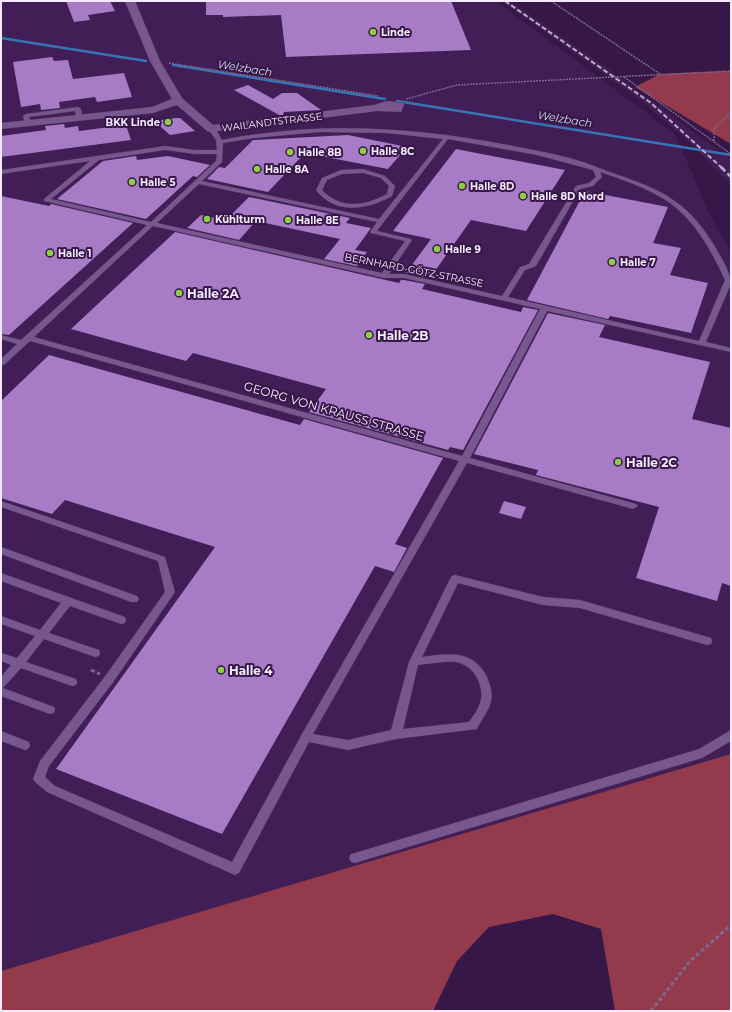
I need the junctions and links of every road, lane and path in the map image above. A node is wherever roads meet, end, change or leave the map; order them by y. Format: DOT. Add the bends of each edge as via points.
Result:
graph roads {
  1 [pos="130,1"];
  2 [pos="551,1"];
  3 [pos="155,61"];
  4 [pos="731,71"];
  5 [pos="660,74"];
  6 [pos="624,77"];
  7 [pos="406,99"];
  8 [pos="178,100"];
  9 [pos="393,103"];
  10 [pos="731,113"];
  11 [pos="1,126"];
  12 [pos="211,129"];
  13 [pos="447,137"];
  14 [pos="714,141"];
  15 [pos="221,142"];
  16 [pos="220,152"];
  17 [pos="731,154"];
  18 [pos="98,158"];
  19 [pos="596,168"];
  20 [pos="1,172"];
  21 [pos="198,182"];
  22 [pos="390,195"];
  23 [pos="381,221"];
  24 [pos="152,224"];
  25 [pos="384,276"];
  26 [pos="730,282"];
  27 [pos="505,297"];
  28 [pos="545,307"];
  29 [pos="1,337"];
  30 [pos="26,340"];
  31 [pos="702,343"];
  32 [pos="731,350"];
  33 [pos="1,363"];
  34 [pos="464,460"];
  35 [pos="1,504"];
  36 [pos="633,506"];
  37 [pos="1,550"];
  38 [pos="1,577"];
  39 [pos="134,599"];
  40 [pos="68,602"];
  41 [pos="1,620"];
  42 [pos="121,620"];
  43 [pos="42,634"];
  44 [pos="707,641"];
  45 [pos="95,653"];
  46 [pos="1,657"];
  47 [pos="414,662"];
  48 [pos="19,663"];
  49 [pos="91,670"];
  50 [pos="96,672"];
  51 [pos="72,682"];
  52 [pos="1,685"];
  53 [pos="1,692"];
  54 [pos="50,710"];
  55 [pos="396,734"];
  56 [pos="731,735"];
  57 [pos="1,736"];
  58 [pos="306,737"];
  59 [pos="25,745"];
  60 [pos="355,858"];
  61 [pos="731,925"];
  62 [pos="651,1011"];
  1 -- 3 [label="street, WAILANDTSTRASSE"];
  2 -- 5 [label="path"];
  3 -- 8 [label="street, WAILANDTSTRASSE"];
  3 -- 9 [label="path" via="386,98"];
  4 -- 5 [label="path"];
  5 -- 6 [label="path"];
  6 -- 7 [label="path" via="457,85"];
  6 -- 14 [label="path"];
  8 -- 11 [label="street" via="152,110"];
  8 -- 12 [label="street, WAILANDTSTRASSE"];
  9 -- 12 [label="street, WAILANDTSTRASSE" via="377,108"];
  10 -- 14 [label="path" via="714,128"];
  12 -- 15 [label="lane" via="219,136"];
  13 -- 15 [label="lane" via="344,130 281,133"];
  13 -- 19 [label="lane" via="575,161"];
  13 -- 23 [label="lane"];
  14 -- 17 [label="path"];
  15 -- 16 [label="lane"];
  16 -- 18 [label="lane" via="165,148"];
  16 -- 21 [label="lane" via="220,162"];
  18 -- 20 [label="lane"];
  18 -- 24 [label="lane, BERNHARD-GÖTZ-STRASSE" via="46,200"];
  19 -- 26 [label="lane" via="638,184 674,203 698,226"];
  19 -- 27 [label="lane" via="599,177 591,185 578,186 532,266 522,268"];
  21 -- 23 [label="lane"];
  21 -- 24 [label="lane"];
  22 -- 22 [label="lane" via="392,186 383,177 363,171 341,172 324,179 319,190 326,199 340,205 360,206 379,202"];
  23 -- 25 [label="lane" via="373,232 409,240"];
  24 -- 25 [label="lane, BERNHARD-GÖTZ-STRASSE"];
  24 -- 30 [label="lane"];
  25 -- 27 [label="lane, BERNHARD-GÖTZ-STRASSE" via="404,276"];
  26 -- 31 [label="lane"];
  27 -- 28 [label="lane, BERNHARD-GÖTZ-STRASSE"];
  28 -- 31 [label="lane, BERNHARD-GÖTZ-STRASSE"];
  28 -- 34 [label="lane"];
  29 -- 30 [label="lane, GEORG VON KRAUSS STRASSE"];
  30 -- 33 [label="lane"];
  30 -- 34 [label="lane, GEORG VON KRAUSS STRASSE"];
  31 -- 32 [label="lane, BERNHARD-GÖTZ-STRASSE"];
  34 -- 36 [label="lane, GEORG VON KRAUSS STRASSE"];
  34 -- 58 [label="lane"];
  35 -- 58 [label="lane" via="162,559 170,592 110,678 44,764 39,779 51,789 235,869"];
  37 -- 39 [label="lane"];
  38 -- 40 [label="lane"];
  40 -- 42 [label="lane"];
  40 -- 43 [label="lane"];
  41 -- 43 [label="lane"];
  43 -- 45 [label="lane"];
  43 -- 48 [label="lane"];
  44 -- 47 [label="lane" via="580,604 543,601 455,579"];
  46 -- 48 [label="lane"];
  47 -- 55 [label="lane"];
  47 -- 55 [label="lane" via="437,658 461,659 479,671 485,684 486,701 472,726"];
  48 -- 51 [label="lane"];
  48 -- 52 [label="lane"];
  49 -- 50 [label="path"];
  53 -- 54 [label="lane"];
  55 -- 58 [label="lane" via="348,745"];
  56 -- 60 [label="lane" via="702,753"];
  57 -- 59 [label="lane"];
  61 -- 62 [label="path" via="690,960"];
}
